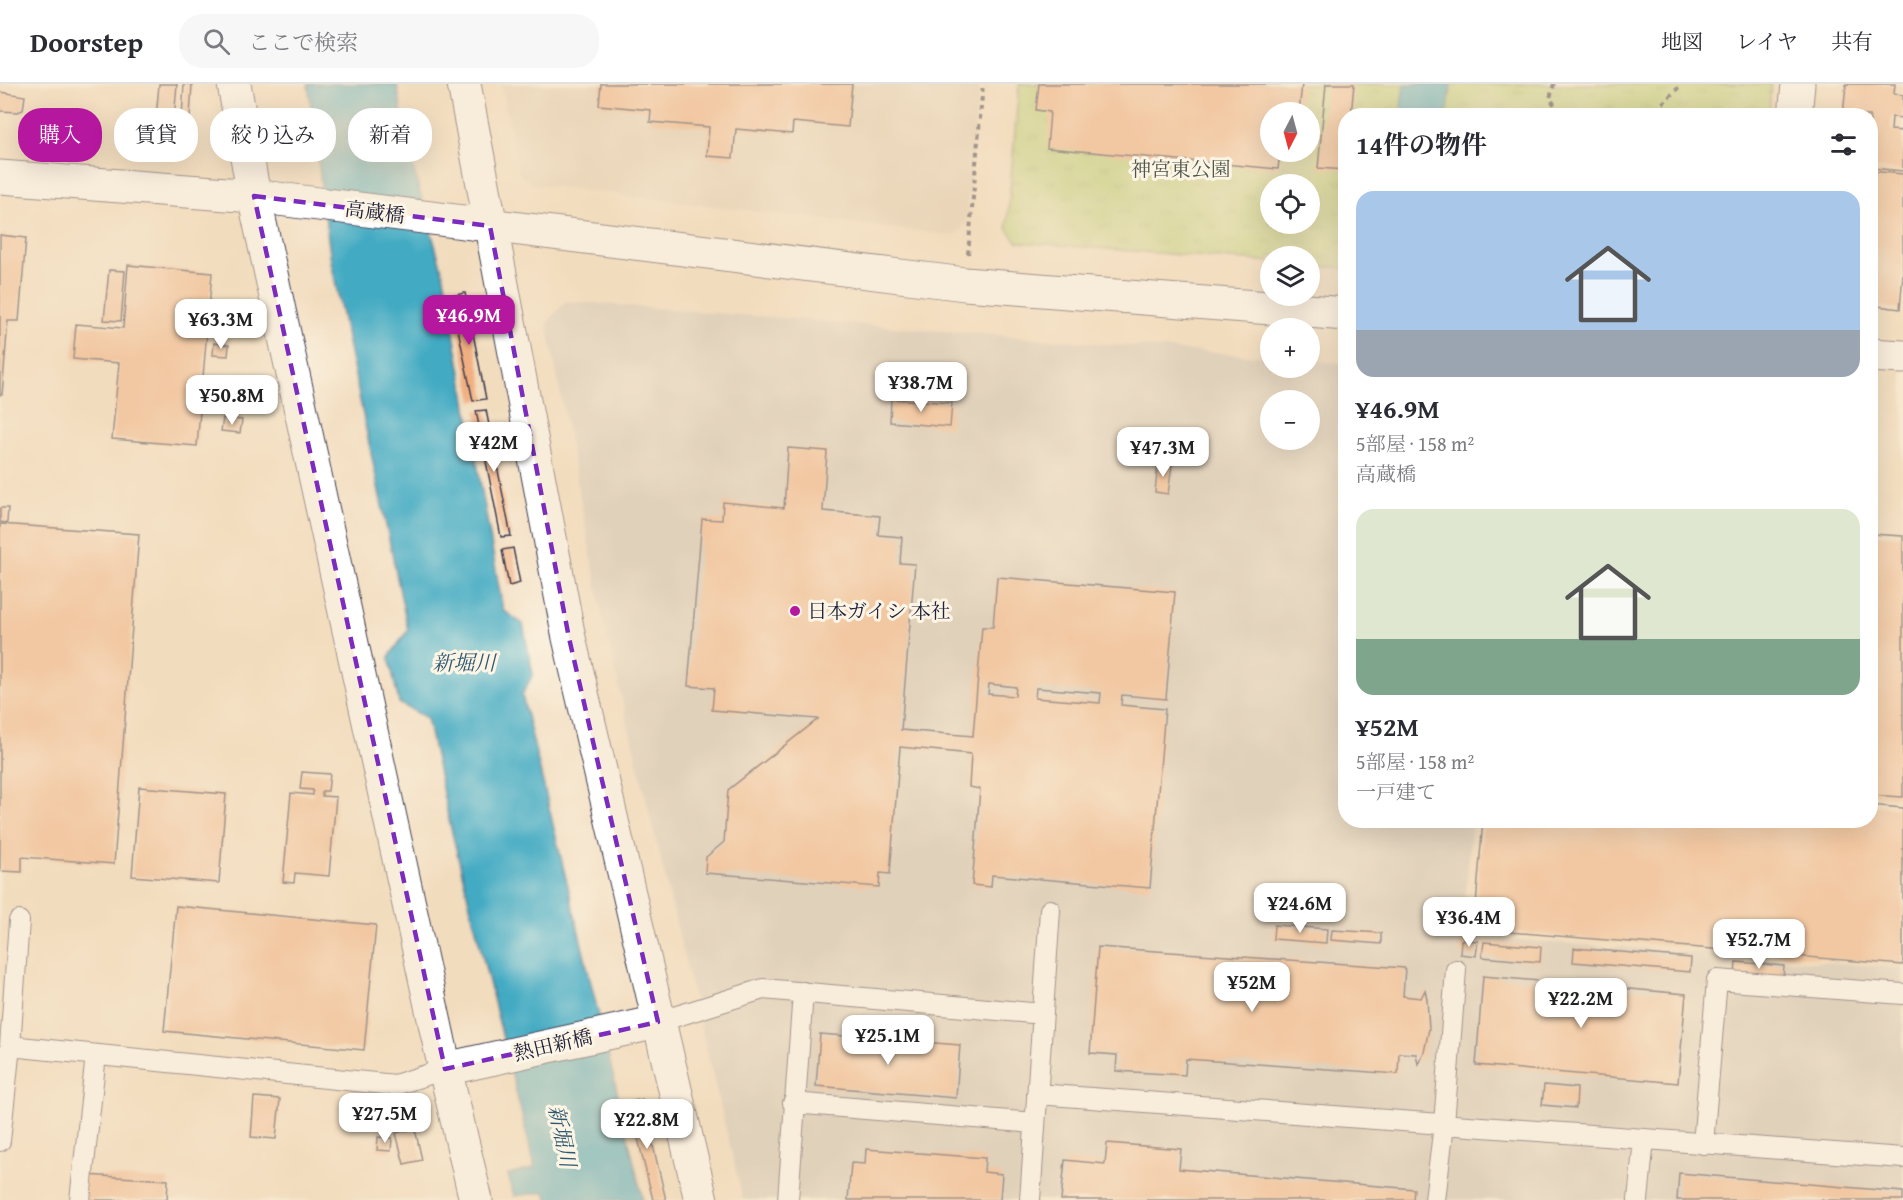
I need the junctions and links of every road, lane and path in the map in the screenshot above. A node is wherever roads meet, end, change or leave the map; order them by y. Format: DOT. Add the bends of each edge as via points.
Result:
graph roads {
  1 [pos="234,84"];
  2 [pos="464,84"];
  3 [pos="983,84"];
  4 [pos="1554,84"];
  5 [pos="1682,84"];
  6 [pos="1798,84"];
  7 [pos="1557,108"];
  8 [pos="1658,108"];
  9 [pos="1796,108"];
  10 [pos="0,177"];
  11 [pos="254,196"];
  12 [pos="475,224"];
  13 [pos="965,284"];
  14 [pos="1338,313"];
  15 [pos="1878,355"];
  16 [pos="1903,357"];
  17 [pos="1050,910"];
  18 [pos="19,921"];
  19 [pos="1456,970"];
  20 [pos="803,992"];
  21 [pos="1903,994"];
  22 [pos="1042,1014"];
  23 [pos="658,1022"];
  24 [pos="10,1046"];
  25 [pos="96,1055"];
  26 [pos="446,1069"];
  27 [pos="1037,1094"];
  28 [pos="794,1103"];
  29 [pos="1035,1123"];
  30 [pos="1443,1124"];
  31 [pos="1644,1139"];
  32 [pos="0,1141"];
  33 [pos="1703,1144"];
  34 [pos="1903,1158"];
  35 [pos="80,1200"];
  36 [pos="476,1200"];
  37 [pos="701,1200"];
  38 [pos="788,1200"];
  39 [pos="1030,1200"];
  40 [pos="1435,1200"];
  41 [pos="1638,1200"];
  1 -- 11 [label="street"];
  2 -- 12 [label="street"];
  3 -- 13 [label="path"];
  4 -- 7 [label="path" via="1550,98"];
  5 -- 8 [label="path"];
  6 -- 9 [label="street"];
  10 -- 11 [label="street, 高蔵橋"];
  11 -- 12 [label="street, 高蔵橋"];
  11 -- 26 [label="street"];
  12 -- 13 [label="street, 高蔵橋"];
  12 -- 23 [label="street"];
  13 -- 14 [label="street, 高蔵橋"];
  15 -- 16 [label="street"];
  17 -- 22 [label="lane"];
  18 -- 24 [label="lane"];
  19 -- 30 [label="lane"];
  20 -- 22 [label="lane"];
  20 -- 23 [label="lane" via="763,989"];
  20 -- 28 [label="lane"];
  21 -- 33 [label="lane" via="1717,980"];
  22 -- 27 [label="lane"];
  23 -- 26 [label="street, 熱田新橋"];
  23 -- 37 [label="street"];
  24 -- 25 [label="lane"];
  24 -- 32 [label="lane"];
  25 -- 26 [label="lane" via="395,1085"];
  25 -- 35 [label="lane"];
  26 -- 36 [label="street"];
  27 -- 29 [label="lane"];
  27 -- 30 [label="lane"];
  28 -- 29 [label="lane"];
  28 -- 38 [label="lane"];
  29 -- 39 [label="lane"];
  30 -- 31 [label="lane"];
  30 -- 40 [label="lane"];
  31 -- 33 [label="lane"];
  31 -- 41 [label="lane"];
  33 -- 34 [label="lane"];
}
